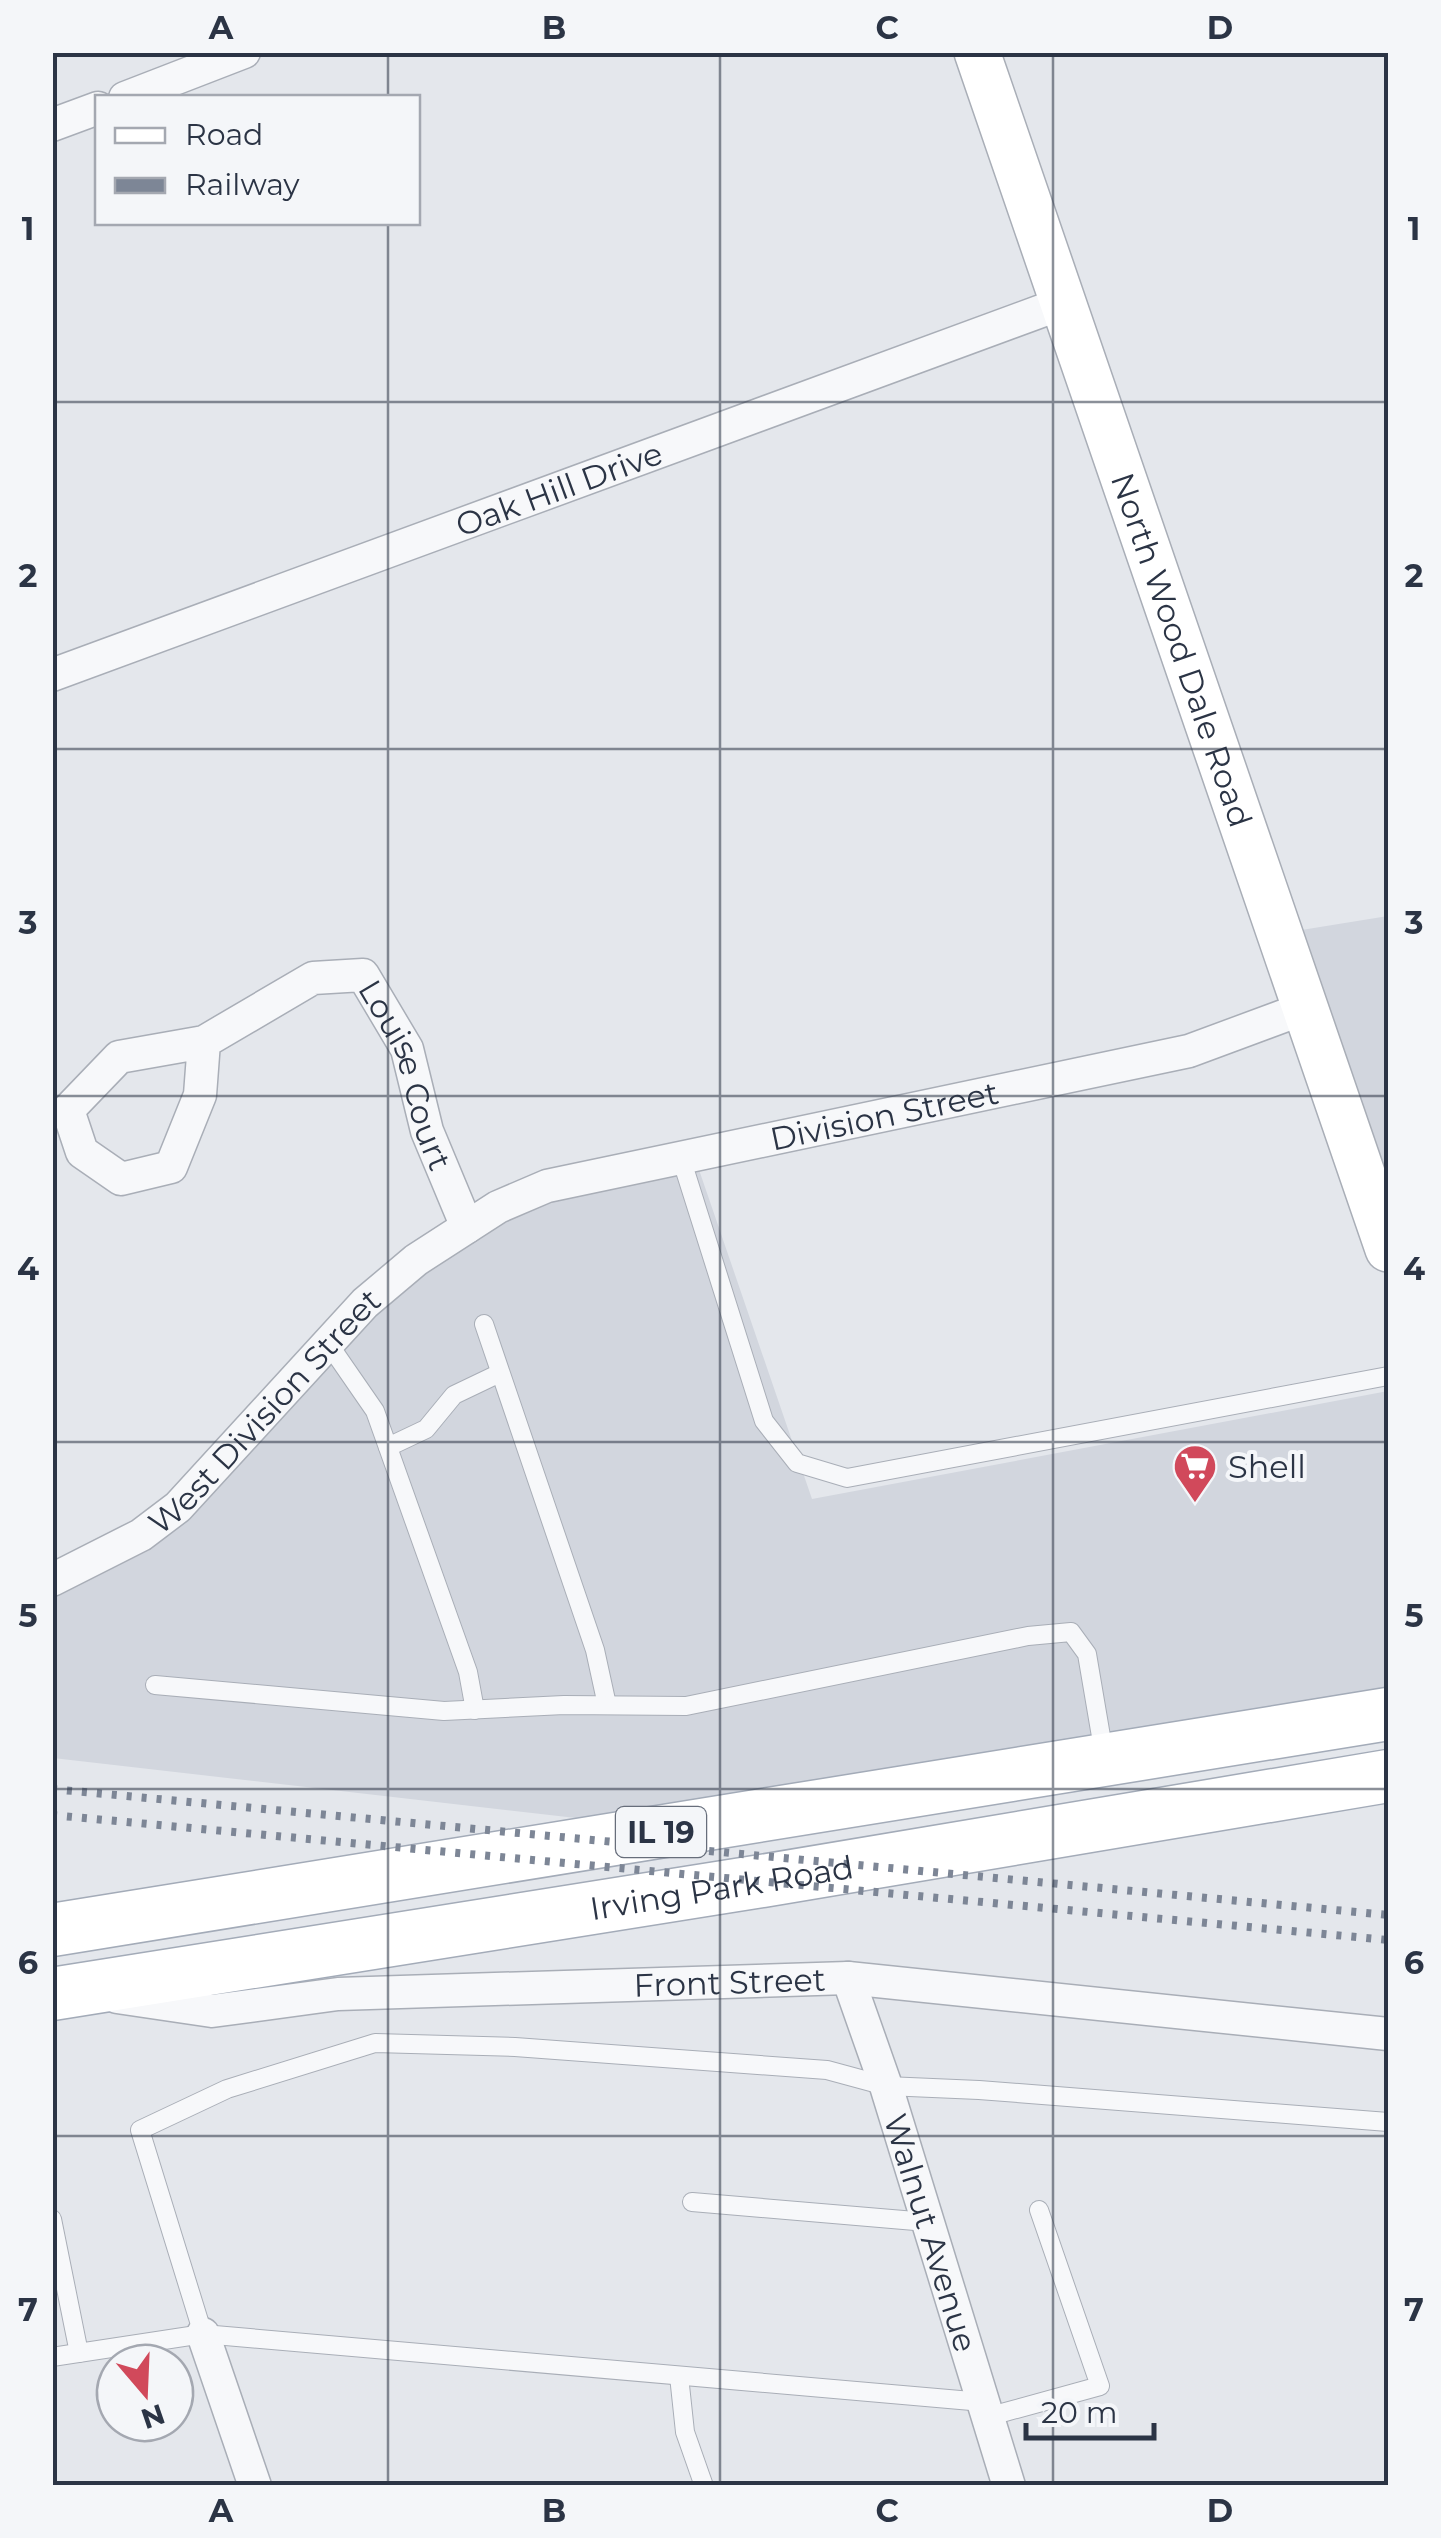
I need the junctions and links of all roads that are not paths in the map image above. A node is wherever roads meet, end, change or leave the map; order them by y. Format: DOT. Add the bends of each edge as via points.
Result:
graph roads {
  1 [pos="244,52"];
  2 [pos="978,52"];
  3 [pos="133,95"];
  4 [pos="95,109"];
  5 [pos="52,125"];
  6 [pos="1063,302"];
  7 [pos="52,675"];
  8 [pos="1305,1008"];
  9 [pos="204,1042"];
  10 [pos="682,1158"];
  11 [pos="467,1227"];
  12 [pos="1388,1250"];
  13 [pos="484,1324"];
  14 [pos="328,1342"];
  15 [pos="500,1372"];
  16 [pos="1388,1376"];
  17 [pos="388,1448"];
  18 [pos="52,1580"];
  19 [pos="155,1684"];
  20 [pos="607,1705"];
  21 [pos="475,1710"];
  22 [pos="1388,1714"];
  23 [pos="1105,1760"];
  24 [pos="1388,1776"];
  25 [pos="52,1930"];
  26 [pos="848,1978"];
  27 [pos="63,1992"];
  28 [pos="1388,2034"];
  29 [pos="886,2086"];
  30 [pos="1388,2122"];
  31 [pos="692,2202"];
  32 [pos="1039,2210"];
  33 [pos="52,2219"];
  34 [pos="928,2222"];
  35 [pos="203,2334"];
  36 [pos="78,2353"];
  37 [pos="52,2357"];
  38 [pos="679,2376"];
  39 [pos="985,2409"];
  40 [pos="255,2486"];
  41 [pos="704,2486"];
  42 [pos="1009,2486"];
  1 -- 3 [label="street"];
  2 -- 6 [label="main road, North Wood Dale Road"];
  4 -- 5 [label="street"];
  6 -- 7 [label="street, Oak Hill Drive"];
  6 -- 8 [label="main road, North Wood Dale Road"];
  8 -- 10 [label="street, Division Street" via="1189,1050"];
  8 -- 12 [label="main road, North Wood Dale Road"];
  9 -- 9 [label="street, Louise Court" via="119,1057 68,1110 82,1152 120,1178 171,1167 200,1095"];
  9 -- 11 [label="street, Louise Court" via="313,978 363,975 406,1049 426,1131"];
  10 -- 11 [label="street, Division Street" via="546,1186"];
  10 -- 16 [label="lane" via="764,1421 797,1464 847,1478"];
  11 -- 14 [label="street, West Division Street" via="416,1260"];
  13 -- 15 [label="lane"];
  14 -- 17 [label="lane" via="375,1411"];
  14 -- 18 [label="street, West Division Street" via="178,1506 141,1535"];
  15 -- 17 [label="lane" via="454,1395 426,1429"];
  15 -- 20 [label="lane" via="595,1650"];
  17 -- 21 [label="lane" via="468,1672"];
  19 -- 21 [label="lane"];
  20 -- 21 [label="lane"];
  20 -- 23 [label="lane" via="686,1706 1071,1632 1087,1654"];
  22 -- 23 [label="main road, Irving Park Road / IL 19"];
  23 -- 25 [label="main road, Irving Park Road / IL 19"];
  24 -- 27 [label="main road, Irving Park Road / IL 19"];
  26 -- 27 [label="street, Front Street" via="338,1994 212,2010"];
  26 -- 28 [label="street, Front Street"];
  26 -- 29 [label="street, Walnut Avenue"];
  29 -- 30 [label="lane"];
  29 -- 34 [label="street, Walnut Avenue"];
  29 -- 35 [label="lane" via="827,2070 516,2046 375,2043 227,2090 140,2130"];
  31 -- 34 [label="lane"];
  32 -- 39 [label="lane" via="1100,2386"];
  33 -- 36 [label="lane"];
  34 -- 39 [label="street, Walnut Avenue"];
  35 -- 36 [label="lane"];
  35 -- 38 [label="lane"];
  35 -- 40 [label="street"];
  36 -- 37 [label="lane"];
  38 -- 39 [label="lane"];
  38 -- 41 [label="lane" via="685,2432"];
  39 -- 42 [label="street, Walnut Avenue"];
}
